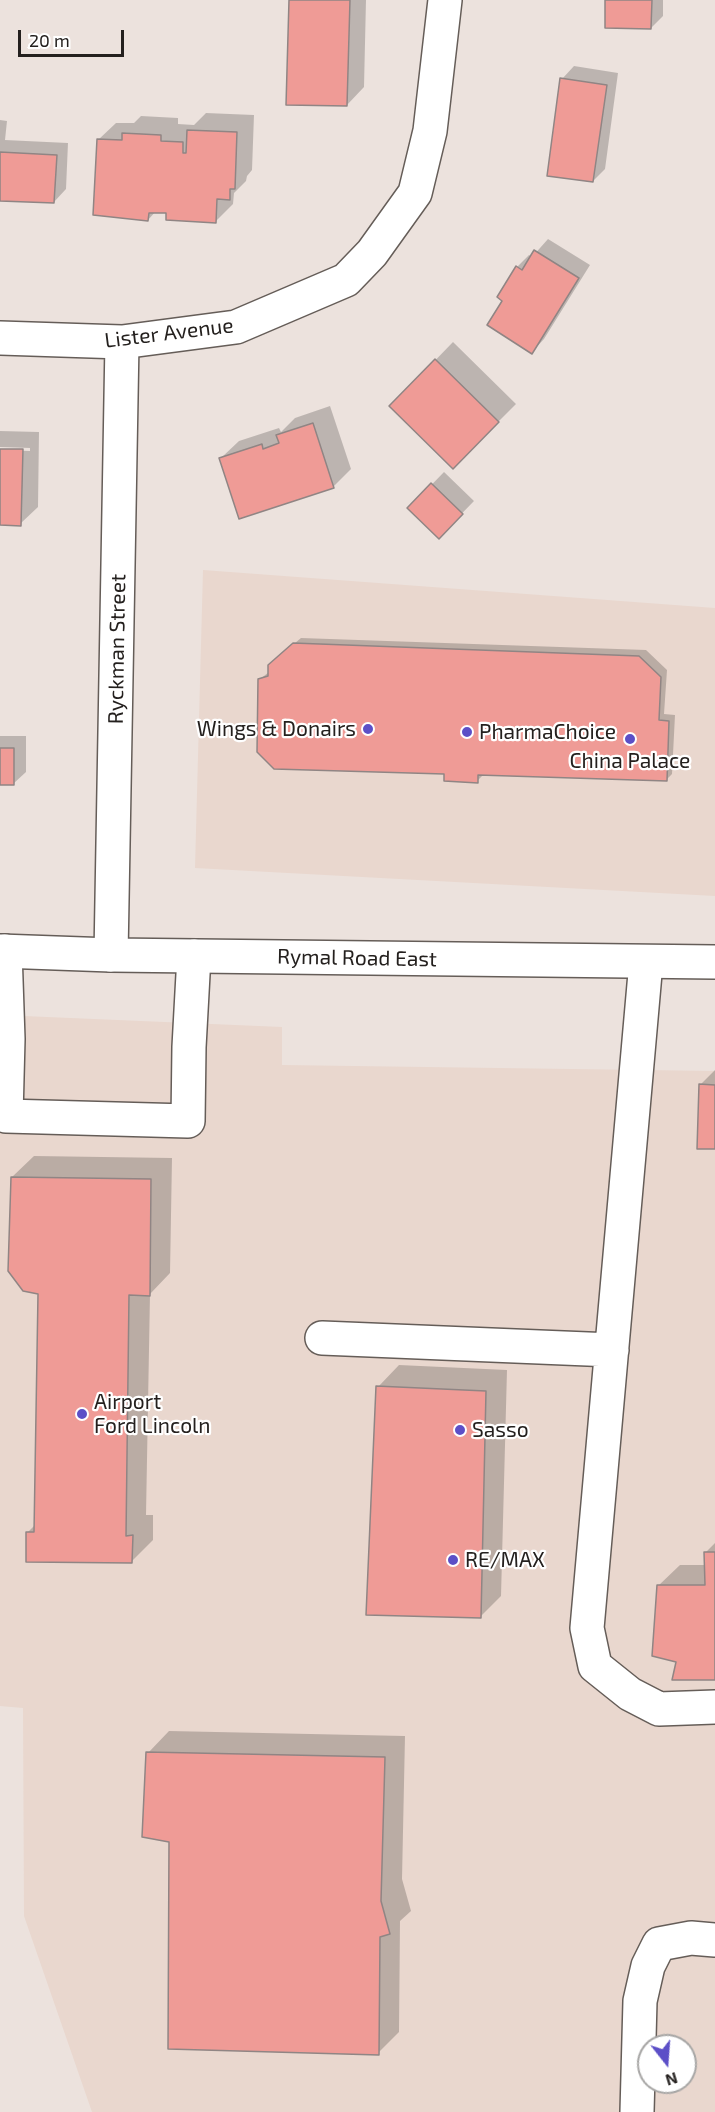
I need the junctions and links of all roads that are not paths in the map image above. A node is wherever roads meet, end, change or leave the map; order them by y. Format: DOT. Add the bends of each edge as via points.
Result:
graph roads {
  1 [pos="445,0"];
  2 [pos="0,338"];
  3 [pos="122,342"];
  4 [pos="2,951"];
  5 [pos="111,955"];
  6 [pos="194,956"];
  7 [pos="646,962"];
  8 [pos="715,962"];
  9 [pos="322,1338"];
  10 [pos="612,1350"];
  11 [pos="715,1707"];
  12 [pos="715,1940"];
  13 [pos="637,2112"];
  1 -- 3 [label="street, Lister Avenue" via="430,132 415,193 372,253 346,280 237,327"];
  2 -- 3 [label="street, Lister Avenue"];
  3 -- 5 [label="street, Ryckman Street"];
  4 -- 5 [label="street, Rymal Road East"];
  4 -- 6 [label="street" via="8,1039 6,1116 188,1121"];
  5 -- 6 [label="street, Rymal Road East"];
  6 -- 7 [label="street, Rymal Road East"];
  7 -- 8 [label="street, Rymal Road East"];
  7 -- 10 [label="street"];
  9 -- 10 [label="street"];
  10 -- 11 [label="street" via="587,1628 595,1666 630,1694 659,1709"];
  12 -- 13 [label="street" via="691,1938 659,1944 648,1966 640,2001"];
}
